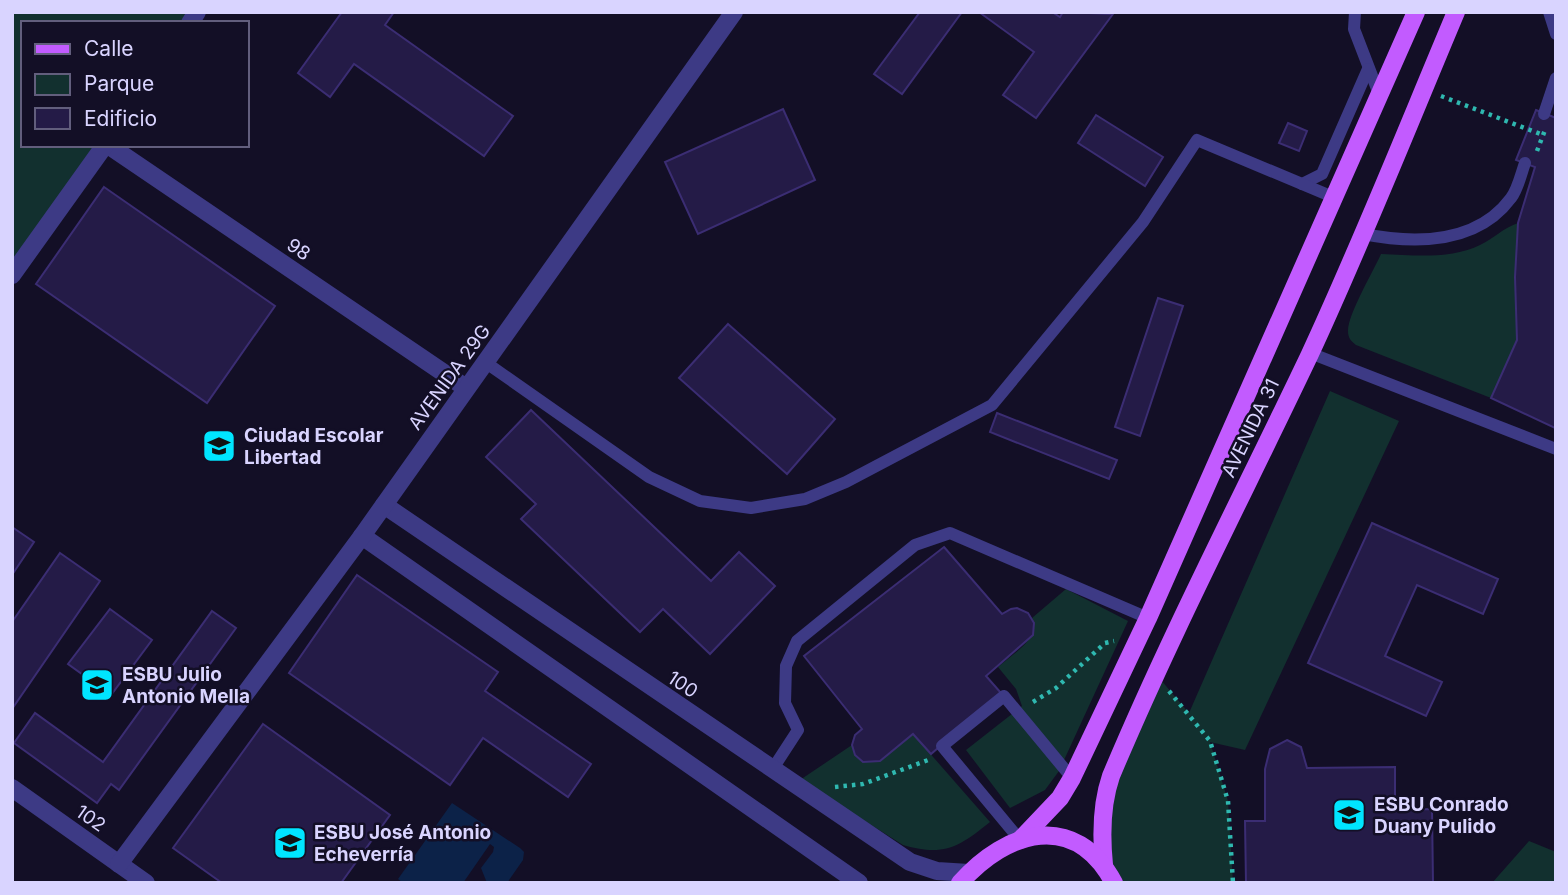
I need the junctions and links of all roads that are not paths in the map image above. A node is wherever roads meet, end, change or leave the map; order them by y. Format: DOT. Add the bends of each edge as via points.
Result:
graph roads {
  1 [pos="734,12"];
  2 [pos="1355,12"];
  3 [pos="1416,12"];
  4 [pos="1455,12"];
  5 [pos="1549,12"];
  6 [pos="1556,34"];
  7 [pos="1368,69"];
  8 [pos="1556,78"];
  9 [pos="1379,94"];
  10 [pos="1544,114"];
  11 [pos="106,147"];
  12 [pos="110,147"];
  13 [pos="1525,163"];
  14 [pos="1301,184"];
  15 [pos="1333,197"];
  16 [pos="1363,234"];
  17 [pos="12,275"];
  18 [pos="1310,353"];
  19 [pos="485,362"];
  20 [pos="466,388"];
  21 [pos="1556,449"];
  22 [pos="383,505"];
  23 [pos="362,537"];
  24 [pos="1145,625"];
  25 [pos="772,770"];
  26 [pos="1072,778"];
  27 [pos="12,788"];
  28 [pos="1020,840"];
  29 [pos="119,864"];
  30 [pos="1104,865"];
  31 [pos="965,878"];
  32 [pos="146,883"];
  33 [pos="859,883"];
  34 [pos="1114,883"];
  1 -- 19 [label="street, AVENIDA 29G"];
  2 -- 7 [label="lane" via="1354,29"];
  3 -- 9 [label="main road, AVENIDA 31"];
  4 -- 16 [label="main road, AVENIDA 31"];
  5 -- 6 [label="lane"];
  7 -- 9 [label="lane"];
  7 -- 14 [label="lane" via="1322,174"];
  8 -- 10 [label="lane"];
  9 -- 15 [label="main road, AVENIDA 31"];
  11 -- 17 [label="street"];
  12 -- 20 [label="street, 98"];
  13 -- 16 [label="lane" via="1513,197 1490,221 1431,240"];
  14 -- 15 [label="lane"];
  14 -- 19 [label="lane" via="1197,140 1143,222 992,405 846,482 804,499 751,508 700,501 649,477"];
  15 -- 24 [label="main road, AVENIDA 31"];
  16 -- 18 [label="main road, AVENIDA 31"];
  18 -- 21 [label="lane"];
  18 -- 30 [label="main road, AVENIDA 31" via="1155,673 1106,792"];
  19 -- 20 [label="street, AVENIDA 29G"];
  20 -- 22 [label="street, AVENIDA 29G"];
  22 -- 23 [label="street, AVENIDA 29G"];
  22 -- 25 [label="street, 100"];
  23 -- 29 [label="street, AVENIDA 29G"];
  23 -- 33 [label="street"];
  24 -- 25 [label="lane" via="950,533 915,545 797,641 786,666 785,703 798,730"];
  24 -- 26 [label="main road, AVENIDA 31"];
  25 -- 31 [label="street, 100" via="910,862"];
  26 -- 28 [label="main road, AVENIDA 31" via="1060,798"];
  26 -- 28 [label="lane" via="1004,696 942,746"];
  27 -- 29 [label="street, 102"];
  28 -- 30 [label="main road" via="1057,835 1078,842"];
  28 -- 31 [label="main road"];
  29 -- 32 [label="street, 102"];
  30 -- 34 [label="main road"];
}
